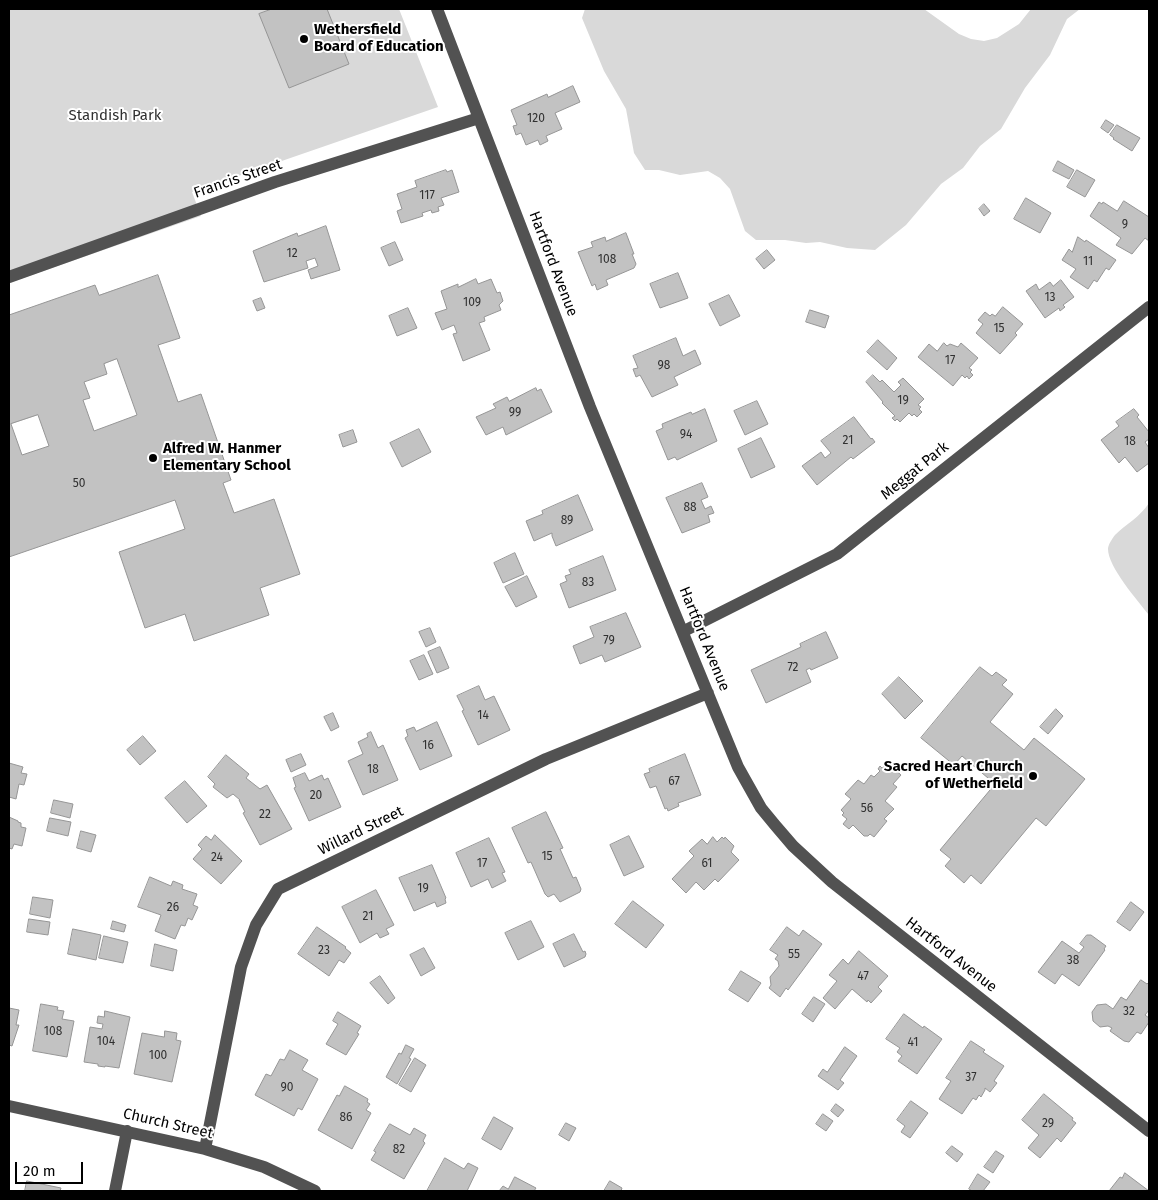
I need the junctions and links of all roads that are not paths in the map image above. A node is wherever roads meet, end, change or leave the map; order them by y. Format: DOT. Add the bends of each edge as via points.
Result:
graph roads {
  1 [pos="437,9"];
  2 [pos="480,118"];
  3 [pos="9,277"];
  4 [pos="1149,307"];
  5 [pos="684,631"];
  6 [pos="708,693"];
  7 [pos="9,1106"];
  8 [pos="127,1131"];
  9 [pos="1149,1131"];
  10 [pos="205,1148"];
  11 [pos="115,1191"];
  12 [pos="315,1191"];
  1 -- 2 [label="street, Hartford Avenue"];
  2 -- 3 [label="street, Francis Street" via="275,182"];
  2 -- 5 [label="street, Hartford Avenue" via="590,407"];
  4 -- 5 [label="street, Meggat Park" via="837,554"];
  5 -- 6 [label="street, Hartford Avenue"];
  6 -- 9 [label="street, Hartford Avenue" via="738,767 761,808 793,846 832,882"];
  6 -- 10 [label="street, Willard Street" via="546,759 278,889 256,925 241,967"];
  7 -- 8 [label="street, Church Street"];
  8 -- 10 [label="street, Church Street"];
  8 -- 11 [label="street"];
  10 -- 12 [label="street, Church Street" via="264,1167"];
}
